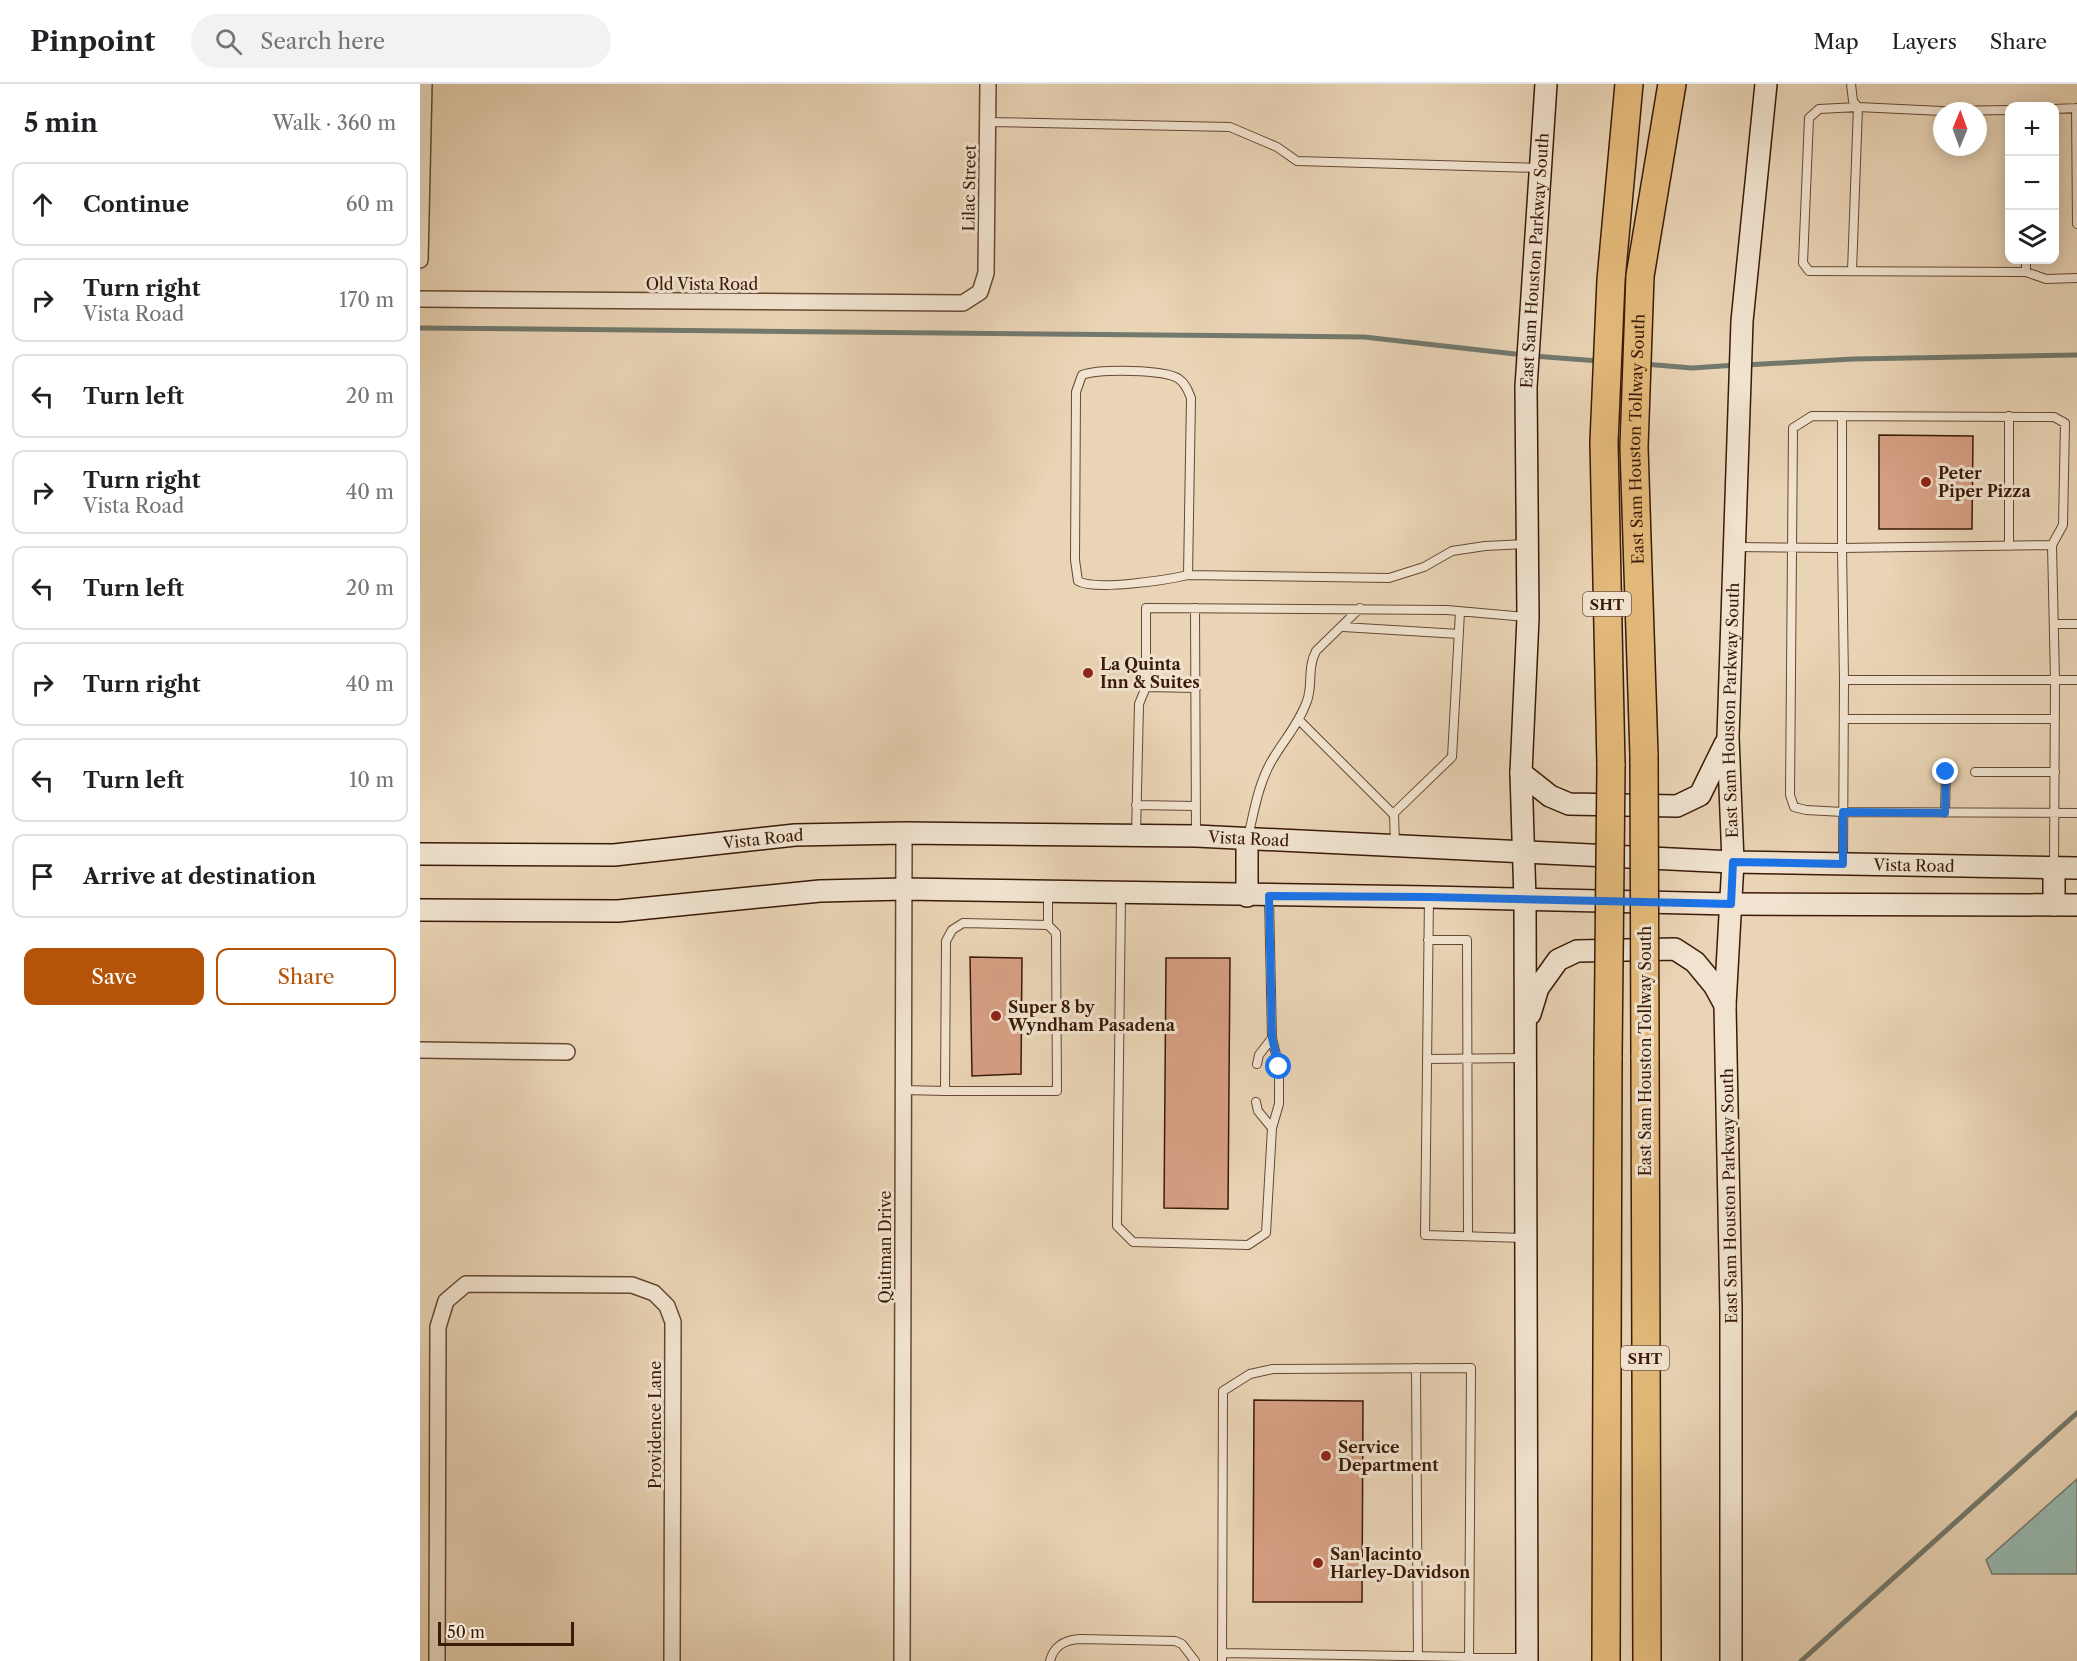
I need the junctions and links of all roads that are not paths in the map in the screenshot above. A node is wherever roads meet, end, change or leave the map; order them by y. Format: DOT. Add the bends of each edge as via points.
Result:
graph roads {
  1 [pos="424,84"];
  2 [pos="988,84"];
  3 [pos="1546,84"];
  4 [pos="1629,84"];
  5 [pos="1672,84"];
  6 [pos="1766,84"];
  7 [pos="1851,84"];
  8 [pos="1858,107"];
  9 [pos="2077,108"];
  10 [pos="2059,109"];
  11 [pos="1933,110"];
  12 [pos="1987,110"];
  13 [pos="2005,110"];
  14 [pos="988,122"];
  15 [pos="1540,168"];
  16 [pos="2077,224"];
  17 [pos="420,260"];
  18 [pos="2026,264"];
  19 [pos="1852,271"];
  20 [pos="2026,272"];
  21 [pos="2077,278"];
  22 [pos="980,292"];
  23 [pos="420,299"];
  24 [pos="1842,416"];
  25 [pos="2009,416"];
  26 [pos="1527,544"];
  27 [pos="2052,545"];
  28 [pos="2009,546"];
  29 [pos="1734,547"];
  30 [pos="1791,547"];
  31 [pos="1842,548"];
  32 [pos="1188,575"];
  33 [pos="1195,608"];
  34 [pos="1360,608"];
  35 [pos="1460,612"];
  36 [pos="1528,618"];
  37 [pos="2055,624"];
  38 [pos="2077,624"];
  39 [pos="1343,627"];
  40 [pos="1459,634"];
  41 [pos="1844,680"];
  42 [pos="2055,680"];
  43 [pos="2077,680"];
  44 [pos="1146,687"];
  45 [pos="1196,688"];
  46 [pos="1844,719"];
  47 [pos="2055,719"];
  48 [pos="1299,720"];
  49 [pos="1728,737"];
  50 [pos="1952,772"];
  51 [pos="1975,772"];
  52 [pos="2055,772"];
  53 [pos="1521,773"];
  54 [pos="1136,805"];
  55 [pos="1196,806"];
  56 [pos="1843,812"];
  57 [pos="1945,813"];
  58 [pos="2054,813"];
  59 [pos="2077,813"];
  60 [pos="1393,814"];
  61 [pos="904,833"];
  62 [pos="1136,836"];
  63 [pos="1196,836"];
  64 [pos="1248,839"];
  65 [pos="1395,848"];
  66 [pos="1522,851"];
  67 [pos="420,854"];
  68 [pos="1733,862"];
  69 [pos="1843,864"];
  70 [pos="2054,868"];
  71 [pos="2077,868"];
  72 [pos="904,889"];
  73 [pos="1048,892"];
  74 [pos="1121,893"];
  75 [pos="1247,896"];
  76 [pos="1269,896"];
  77 [pos="1429,897"];
  78 [pos="1525,900"];
  79 [pos="1731,904"];
  80 [pos="2054,905"];
  81 [pos="2077,905"];
  82 [pos="420,910"];
  83 [pos="1048,925"];
  84 [pos="1428,940"];
  85 [pos="1725,1005"];
  86 [pos="1525,1032"];
  87 [pos="1272,1038"];
  88 [pos="420,1050"];
  89 [pos="567,1052"];
  90 [pos="1467,1058"];
  91 [pos="1525,1058"];
  92 [pos="1427,1059"];
  93 [pos="1257,1064"];
  94 [pos="903,1090"];
  95 [pos="945,1091"];
  96 [pos="1256,1102"];
  97 [pos="1272,1128"];
  98 [pos="1468,1235"];
  99 [pos="1524,1238"];
  100 [pos="1416,1368"];
  101 [pos="1222,1657"];
  102 [pos="1370,1658"];
  103 [pos="1418,1659"];
  104 [pos="1469,1659"];
  105 [pos="1527,1660"];
  106 [pos="437,1661"];
  107 [pos="672,1661"];
  108 [pos="902,1661"];
  109 [pos="1050,1661"];
  110 [pos="1195,1661"];
  111 [pos="1606,1661"];
  112 [pos="1647,1661"];
  113 [pos="1731,1661"];
  1 -- 17 [label="street"];
  2 -- 14 [label="street, Lilac Street"];
  3 -- 15 [label="main road, East Sam Houston Parkway South"];
  4 -- 111 [label="highway, East Sam Houston Tollway South / SHT, bridge" via="1611,280 1604,442 1611,766"];
  5 -- 112 [label="highway, East Sam Houston Tollway South / SHT, bridge" via="1640,276 1634,447 1644,755"];
  6 -- 29 [label="main road, East Sam Houston Parkway South" via="1742,321"];
  7 -- 8 [label="lane" via="1853,101"];
  8 -- 11 [label="lane"];
  8 -- 19 [label="lane"];
  8 -- 19 [label="lane" via="1819,109 1809,118 1803,263 1809,271"];
  9 -- 10 [label="lane"];
  9 -- 16 [label="lane"];
  12 -- 13 [label="lane"];
  14 -- 15 [label="lane" via="1230,127 1277,147 1297,161"];
  14 -- 22 [label="street, Lilac Street" via="986,273"];
  15 -- 26 [label="main road, East Sam Houston Parkway South" via="1526,387"];
  18 -- 20 [label="lane"];
  19 -- 20 [label="lane"];
  20 -- 21 [label="lane" via="2046,279"];
  22 -- 23 [label="street, Old Vista Road" via="963,303"];
  24 -- 25 [label="lane"];
  24 -- 30 [label="lane" via="1812,416 1793,428"];
  24 -- 31 [label="lane"];
  25 -- 27 [label="lane" via="2054,417 2065,423 2062,525"];
  25 -- 28 [label="lane"];
  26 -- 32 [label="lane" via="1452,551 1424,567 1389,578"];
  26 -- 36 [label="main road, East Sam Houston Parkway South"];
  27 -- 28 [label="lane"];
  27 -- 37 [label="lane"];
  28 -- 31 [label="lane"];
  29 -- 30 [label="lane"];
  29 -- 49 [label="main road, East Sam Houston Parkway South"];
  30 -- 31 [label="lane"];
  30 -- 56 [label="lane" via="1790,795 1794,807"];
  31 -- 41 [label="lane"];
  32 -- 32 [label="lane" via="1191,398 1186,386 1166,374 1095,370 1082,375 1076,392 1078,580 1083,584 1157,582"];
  33 -- 34 [label="lane"];
  33 -- 44 [label="lane" via="1146,608"];
  33 -- 45 [label="lane"];
  34 -- 35 [label="lane"];
  34 -- 39 [label="lane"];
  35 -- 36 [label="lane"];
  35 -- 40 [label="lane"];
  36 -- 53 [label="main road, East Sam Houston Parkway South"];
  37 -- 38 [label="lane"];
  37 -- 42 [label="lane"];
  39 -- 40 [label="lane"];
  39 -- 48 [label="lane" via="1311,660 1308,699"];
  40 -- 60 [label="lane" via="1452,757"];
  41 -- 42 [label="lane"];
  41 -- 46 [label="lane"];
  42 -- 43 [label="lane"];
  42 -- 47 [label="lane"];
  44 -- 45 [label="lane"];
  44 -- 54 [label="lane" via="1139,704"];
  45 -- 55 [label="lane"];
  46 -- 47 [label="lane"];
  46 -- 56 [label="lane"];
  47 -- 52 [label="lane"];
  48 -- 60 [label="lane"];
  48 -- 64 [label="lane" via="1270,763"];
  49 -- 53 [label="main road" via="1700,795 1677,806 1569,804 1550,796"];
  49 -- 68 [label="main road, East Sam Houston Parkway South"];
  50 -- 57 [label="lane" via="1946,772"];
  51 -- 52 [label="lane"];
  52 -- 58 [label="lane"];
  53 -- 66 [label="main road, East Sam Houston Parkway South"];
  54 -- 55 [label="lane"];
  54 -- 62 [label="lane"];
  55 -- 63 [label="lane"];
  56 -- 57 [label="lane"];
  56 -- 69 [label="lane"];
  57 -- 58 [label="lane"];
  58 -- 59 [label="lane"];
  58 -- 70 [label="lane"];
  60 -- 65 [label="lane"];
  61 -- 62 [label="main road, Vista Road"];
  61 -- 67 [label="main road, Vista Road" via="795,835 614,855"];
  61 -- 72 [label="street, Quitman Drive"];
  62 -- 63 [label="main road, Vista Road"];
  63 -- 64 [label="main road, Vista Road"];
  64 -- 65 [label="main road, Vista Road"];
  64 -- 75 [label="main road"];
  65 -- 66 [label="main road, Vista Road"];
  66 -- 68 [label="main road, Vista Road"];
  66 -- 78 [label="main road, East Sam Houston Parkway South"];
  68 -- 69 [label="main road, Vista Road"];
  68 -- 79 [label="main road, East Sam Houston Parkway South"];
  69 -- 70 [label="main road, Vista Road"];
  70 -- 71 [label="main road, Vista Road"];
  70 -- 80 [label="main road"];
  72 -- 73 [label="main road"];
  72 -- 82 [label="main road" via="820,891 618,911"];
  72 -- 94 [label="street, Quitman Drive"];
  73 -- 74 [label="main road"];
  73 -- 83 [label="lane"];
  74 -- 75 [label="main road"];
  74 -- 97 [label="lane" via="1117,1226 1133,1242 1248,1245 1266,1233"];
  75 -- 76 [label="main road"];
  76 -- 77 [label="main road"];
  76 -- 87 [label="lane"];
  77 -- 78 [label="main road"];
  77 -- 84 [label="lane"];
  78 -- 79 [label="main road"];
  78 -- 86 [label="main road, East Sam Houston Parkway South"];
  79 -- 80 [label="main road"];
  79 -- 85 [label="main road, East Sam Houston Parkway South"];
  80 -- 81 [label="main road"];
  83 -- 95 [label="lane" via="963,923 952,930 946,941"];
  83 -- 95 [label="lane" via="1056,933 1057,1091"];
  84 -- 90 [label="lane" via="1467,940"];
  84 -- 92 [label="lane"];
  85 -- 86 [label="main road" via="1695,962 1675,949 1577,951 1558,960 1538,988"];
  85 -- 113 [label="main road, East Sam Houston Parkway South" via="1731,1310"];
  86 -- 91 [label="main road, East Sam Houston Parkway South"];
  87 -- 93 [label="lane"];
  87 -- 97 [label="lane" via="1279,1104"];
  88 -- 89 [label="street"];
  90 -- 91 [label="lane"];
  90 -- 92 [label="lane"];
  90 -- 98 [label="lane"];
  91 -- 99 [label="main road, East Sam Houston Parkway South"];
  92 -- 98 [label="lane" via="1425,1235"];
  94 -- 95 [label="lane"];
  94 -- 108 [label="street, Quitman Drive"];
  96 -- 97 [label="lane" via="1261,1117"];
  98 -- 99 [label="lane"];
  99 -- 105 [label="main road, East Sam Houston Parkway South"];
  100 -- 101 [label="lane" via="1273,1369 1250,1374 1222,1391"];
  100 -- 103 [label="lane"];
  100 -- 104 [label="lane" via="1471,1368"];
  101 -- 102 [label="lane"];
  102 -- 103 [label="lane"];
  103 -- 104 [label="lane"];
  104 -- 105 [label="lane"];
  106 -- 107 [label="street, Providence Lane" via="438,1327 446,1301 466,1284 632,1285 654,1293 667,1306 673,1322"];
  109 -- 110 [label="lane" via="1059,1645 1080,1639 1175,1641"];
}
